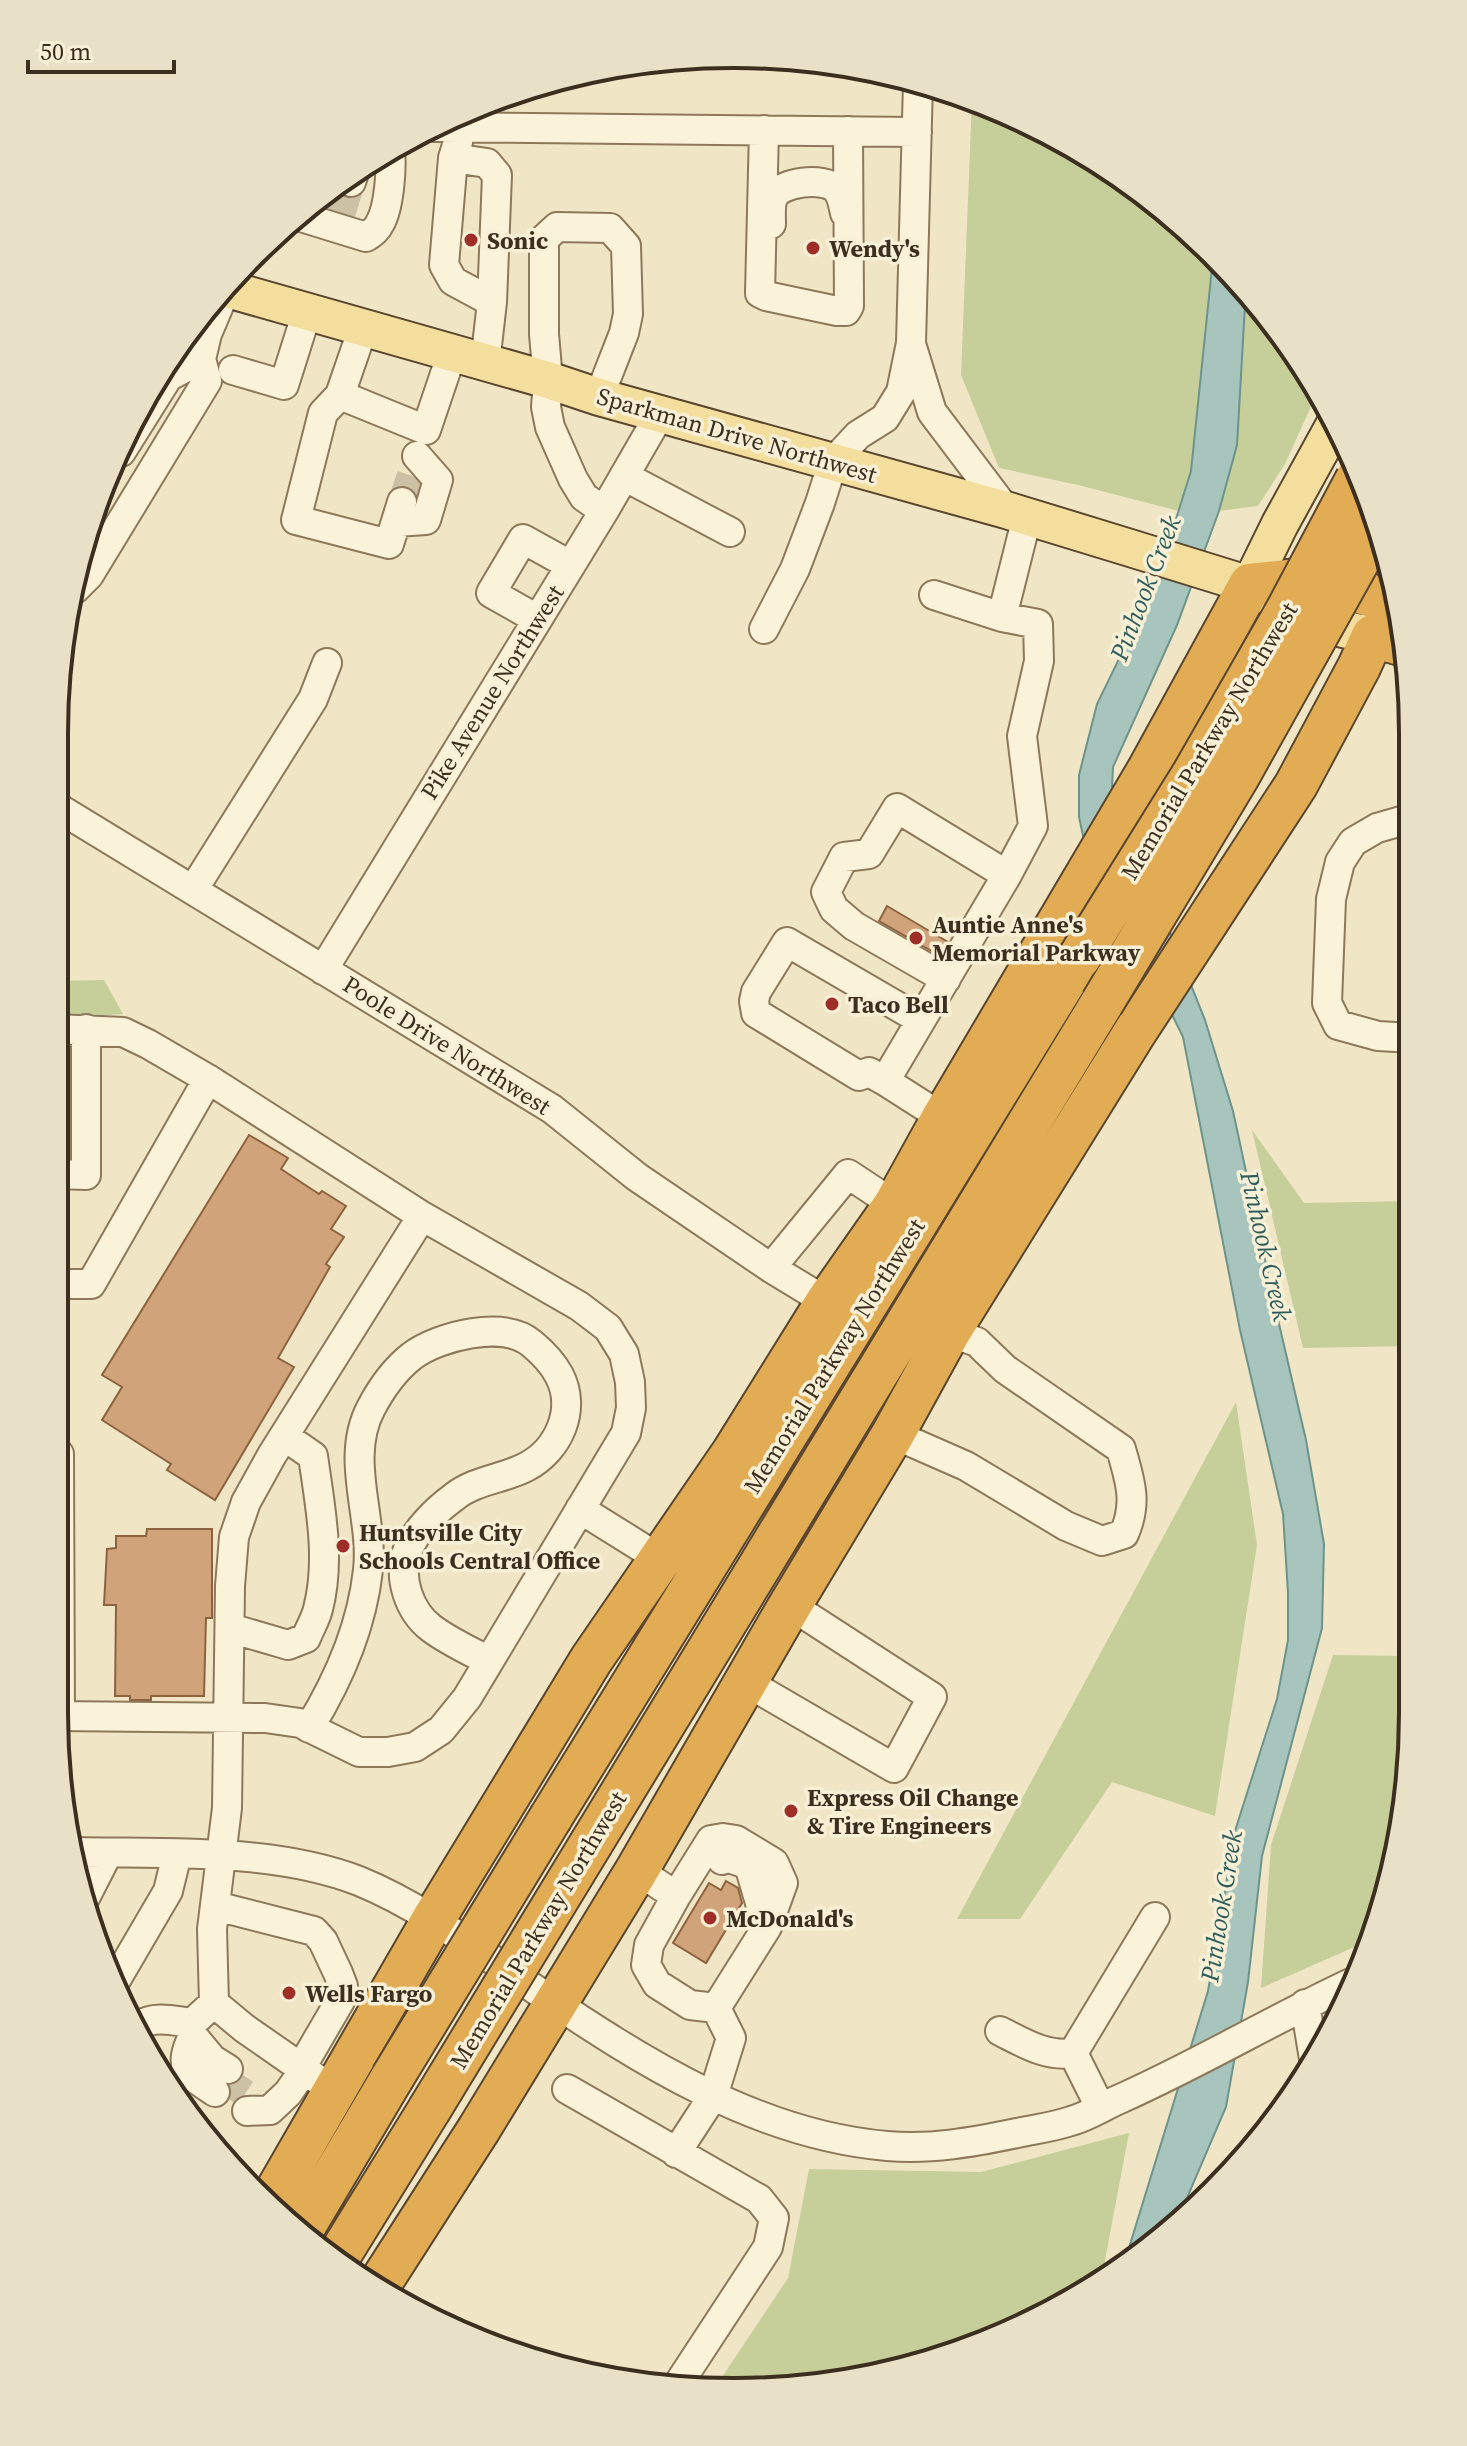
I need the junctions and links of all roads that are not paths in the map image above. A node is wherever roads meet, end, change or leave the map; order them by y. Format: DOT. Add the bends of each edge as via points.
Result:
graph roads {
  1 [pos="918,94"];
  2 [pos="461,127"];
  3 [pos="764,130"];
  4 [pos="848,131"];
  5 [pos="917,132"];
  6 [pos="449,133"];
  7 [pos="453,158"];
  8 [pos="763,171"];
  9 [pos="848,172"];
  10 [pos="372,175"];
  11 [pos="323,218"];
  12 [pos="849,225"];
  13 [pos="759,278"];
  14 [pos="236,291"];
  15 [pos="492,302"];
  16 [pos="307,312"];
  17 [pos="363,328"];
  18 [pos="911,343"];
  19 [pos="196,345"];
  20 [pos="468,358"];
  21 [pos="233,370"];
  22 [pos="548,380"];
  23 [pos="340,395"];
  24 [pos="599,397"];
  25 [pos="660,414"];
  26 [pos="1328,436"];
  27 [pos="418,454"];
  28 [pos="1337,454"];
  29 [pos="833,462"];
  30 [pos="624,476"];
  31 [pos="1352,489"];
  32 [pos="1354,495"];
  33 [pos="604,511"];
  34 [pos="1016,514"];
  35 [pos="730,532"];
  36 [pos="1370,540"];
  37 [pos="570,565"];
  38 [pos="87,577"];
  39 [pos="1233,580"];
  40 [pos="934,595"];
  41 [pos="1387,613"];
  42 [pos="1002,617"];
  43 [pos="537,619"];
  44 [pos="1389,620"];
  45 [pos="764,629"];
  46 [pos="327,663"];
  47 [pos="1184,706"];
  48 [pos="1296,785"];
  49 [pos="68,814"];
  50 [pos="1399,822"];
  51 [pos="1007,875"];
  52 [pos="193,890"];
  53 [pos="323,970"];
  54 [pos="946,979"];
  55 [pos="921,1020"];
  56 [pos="68,1029"];
  57 [pos="86,1029"];
  58 [pos="1399,1037"];
  59 [pos="877,1076"];
  60 [pos="208,1079"];
  61 [pos="943,1118"];
  62 [pos="68,1174"];
  63 [pos="895,1205"];
  64 [pos="422,1216"];
  65 [pos="771,1268"];
  66 [pos="68,1284"];
  67 [pos="827,1302"];
  68 [pos="949,1332"];
  69 [pos="893,1434"];
  70 [pos="284,1436"];
  71 [pos="580,1509"];
  72 [pos="660,1559"];
  73 [pos="807,1615"];
  74 [pos="230,1628"];
  75 [pos="489,1661"];
  76 [pos="746,1682"];
  77 [pos="68,1716"];
  78 [pos="229,1718"];
  79 [pos="309,1728"];
  80 [pos="515,1786"];
  81 [pos="83,1852"];
  82 [pos="108,1853"];
  83 [pos="177,1854"];
  84 [pos="220,1856"];
  85 [pos="641,1864"];
  86 [pos="91,1886"];
  87 [pos="676,1896"];
  88 [pos="216,1906"];
  89 [pos="1155,1917"];
  90 [pos="433,1920"];
  91 [pos="767,1927"];
  92 [pos="118,1965"];
  93 [pos="646,1965"];
  94 [pos="1338,1989"];
  95 [pos="214,2003"];
  96 [pos="557,2004"];
  97 [pos="1305,2004"];
  98 [pos="716,2008"];
  99 [pos="144,2021"];
  100 [pos="193,2029"];
  101 [pos="1000,2031"];
  102 [pos="1311,2043"];
  103 [pos="1073,2053"];
  104 [pos="326,2077"];
  105 [pos="223,2078"];
  106 [pos="567,2089"];
  107 [pos="713,2096"];
  108 [pos="1100,2107"];
  109 [pos="307,2137"];
  110 [pos="469,2145"];
  111 [pos="676,2153"];
  112 [pos="275,2194"];
  113 [pos="306,2222"];
  114 [pos="342,2250"];
  115 [pos="383,2278"];
  116 [pos="683,2376"];
  1 -- 5 [label="street"];
  2 -- 3 [label="street"];
  3 -- 4 [label="street"];
  3 -- 8 [label="street"];
  4 -- 5 [label="street"];
  4 -- 9 [label="street"];
  5 -- 18 [label="street"];
  6 -- 7 [label="street"];
  7 -- 15 [label="street" via="444,265 453,281"];
  7 -- 15 [label="street" via="487,163 497,175"];
  8 -- 9 [label="street"];
  8 -- 13 [label="street"];
  9 -- 12 [label="street"];
  10 -- 11 [label="street" via="382,220 375,230 366,237"];
  12 -- 13 [label="street" via="846,311 766,296 760,293"];
  12 -- 13 [label="street" via="839,191 831,185 788,185 772,199 769,265"];
  14 -- 16 [label="main road, Sparkman Drive Northwest"];
  15 -- 20 [label="street"];
  16 -- 17 [label="main road, Sparkman Drive Northwest"];
  16 -- 21 [label="street" via="284,385"];
  17 -- 20 [label="main road, Sparkman Drive Northwest"];
  17 -- 23 [label="street"];
  18 -- 29 [label="street" via="901,392 885,418 858,435"];
  18 -- 34 [label="street" via="932,412"];
  19 -- 38 [label="street" via="207,381"];
  20 -- 22 [label="main road, Sparkman Drive Northwest"];
  20 -- 27 [label="street"];
  22 -- 24 [label="main road, Sparkman Drive Northwest"];
  22 -- 24 [label="street" via="544,239 557,227 610,228 626,246 628,314"];
  22 -- 33 [label="street" via="550,427 584,497"];
  23 -- 27 [label="street"];
  23 -- 27 [label="street" via="323,413 296,520 389,544 399,512 426,520 438,480"];
  24 -- 25 [label="main road, Sparkman Drive Northwest"];
  25 -- 29 [label="main road, Sparkman Drive Northwest"];
  25 -- 30 [label="street, Pike Avenue Northwest"];
  26 -- 39 [label="main road, Memorial Parkway Northwest" via="1280,524"];
  28 -- 32 [label="main road" via="1339,471"];
  29 -- 34 [label="main road, Sparkman Drive Northwest"];
  29 -- 45 [label="street" via="795,569"];
  30 -- 33 [label="street, Pike Avenue Northwest"];
  30 -- 35 [label="street"];
  31 -- 113 [label="highway, Memorial Parkway Northwest, bridge" via="1194,773"];
  33 -- 37 [label="street, Pike Avenue Northwest"];
  34 -- 39 [label="main road, Sparkman Drive Northwest"];
  34 -- 42 [label="street"];
  36 -- 114 [label="highway, Memorial Parkway Northwest, bridge" via="1237,778 1102,1003"];
  37 -- 43 [label="street, Pike Avenue Northwest"];
  37 -- 43 [label="street" via="523,539 491,593"];
  39 -- 41 [label="highway, Sparkman Drive Northwest" via="1317,578"];
  39 -- 47 [label="highway"];
  40 -- 42 [label="street"];
  42 -- 51 [label="street" via="1038,624 1039,661 1022,736 1033,826"];
  43 -- 53 [label="street, Pike Avenue Northwest"];
  44 -- 48 [label="highway"];
  46 -- 52 [label="street" via="313,699"];
  47 -- 48 [label="highway" via="1218,683 1249,683 1276,696 1290,726"];
  47 -- 61 [label="highway"];
  48 -- 68 [label="highway"];
  49 -- 52 [label="street, Poole Drive Northwest"];
  50 -- 58 [label="street" via="1353,842 1340,862 1331,899 1327,1003 1338,1025"];
  51 -- 54 [label="street"];
  51 -- 54 [label="street" via="897,808 869,854 844,857 826,892 834,909"];
  52 -- 53 [label="street, Poole Drive Northwest"];
  53 -- 65 [label="street, Poole Drive Northwest" via="552,1109 637,1177"];
  54 -- 55 [label="street"];
  55 -- 59 [label="street"];
  55 -- 59 [label="street" via="791,945 756,992 756,1013 859,1076"];
  56 -- 57 [label="street"];
  57 -- 60 [label="street" via="123,1032"];
  57 -- 62 [label="street" via="86,1175"];
  59 -- 61 [label="street"];
  60 -- 64 [label="street"];
  60 -- 66 [label="street" via="91,1284"];
  61 -- 63 [label="highway"];
  63 -- 65 [label="street" via="848,1174"];
  63 -- 67 [label="highway"];
  64 -- 70 [label="street"];
  64 -- 71 [label="street" via="579,1306 608,1328 624,1354 631,1408 626,1433"];
  65 -- 67 [label="street, Poole Drive Northwest"];
  67 -- 72 [label="highway"];
  68 -- 69 [label="highway"];
  68 -- 69 [label="street" via="977,1342 1005,1369 1121,1449 1132,1498 1124,1534 1102,1541 1066,1526 966,1466"];
  69 -- 73 [label="highway"];
  70 -- 74 [label="street" via="246,1502 234,1537"];
  70 -- 74 [label="street" via="313,1456 324,1567 318,1610 306,1638 288,1645"];
  71 -- 72 [label="street"];
  71 -- 75 [label="street"];
  72 -- 80 [label="highway"];
  73 -- 76 [label="highway"];
  73 -- 76 [label="street" via="932,1697 894,1768"];
  74 -- 78 [label="street"];
  75 -- 79 [label="street" via="441,1730 415,1747 359,1752"];
  75 -- 79 [label="street" via="429,1627 410,1602 403,1576 407,1551 455,1495 526,1467 550,1451 562,1429 567,1403 560,1376 546,1355 523,1336 488,1331 449,1338 412,1356 386,1382 369,1412 360,1446 360,1486 369,1569 347,1650 330,1695"];
  76 -- 85 [label="highway"];
  77 -- 78 [label="street"];
  78 -- 79 [label="street" via="265,1718"];
  78 -- 84 [label="street"];
  80 -- 85 [label="highway" via="519,1852 532,1879 553,1890 590,1889"];
  80 -- 90 [label="highway"];
  81 -- 82 [label="street"];
  82 -- 83 [label="street"];
  82 -- 86 [label="street"];
  83 -- 84 [label="street"];
  83 -- 92 [label="street" via="168,1891"];
  84 -- 88 [label="street"];
  84 -- 90 [label="street" via="343,1876"];
  85 -- 87 [label="street"];
  85 -- 96 [label="highway"];
  87 -- 91 [label="street" via="711,1840 736,1840 774,1863 783,1883"];
  87 -- 93 [label="street" via="649,1945"];
  88 -- 95 [label="street"];
  88 -- 104 [label="street" via="314,1931 323,1941 343,1986"];
  89 -- 103 [label="street"];
  90 -- 96 [label="street"];
  90 -- 104 [label="highway"];
  91 -- 93 [label="street" via="749,1865 724,1856"];
  91 -- 98 [label="street"];
  93 -- 98 [label="street" via="657,1984 690,2005"];
  94 -- 97 [label="street"];
  95 -- 100 [label="street"];
  95 -- 104 [label="street" via="244,2028"];
  96 -- 107 [label="street"];
  96 -- 110 [label="highway"];
  97 -- 102 [label="street"];
  97 -- 108 [label="street"];
  98 -- 107 [label="street" via="731,2038"];
  99 -- 100 [label="street"];
  100 -- 105 [label="street" via="203,2065"];
  101 -- 103 [label="street" via="1045,2052"];
  103 -- 108 [label="street"];
  104 -- 109 [label="highway"];
  104 -- 109 [label="street" via="297,2080 288,2093 257,2100"];
  104 -- 110 [label="highway" via="393,2053 427,2050 448,2059 466,2081 472,2110"];
  106 -- 111 [label="street"];
  107 -- 108 [label="street" via="771,2121 887,2146 979,2141 1072,2121"];
  107 -- 111 [label="street"];
  109 -- 112 [label="highway"];
  110 -- 115 [label="highway"];
  111 -- 116 [label="street" via="759,2199 774,2218 768,2247"];
}
